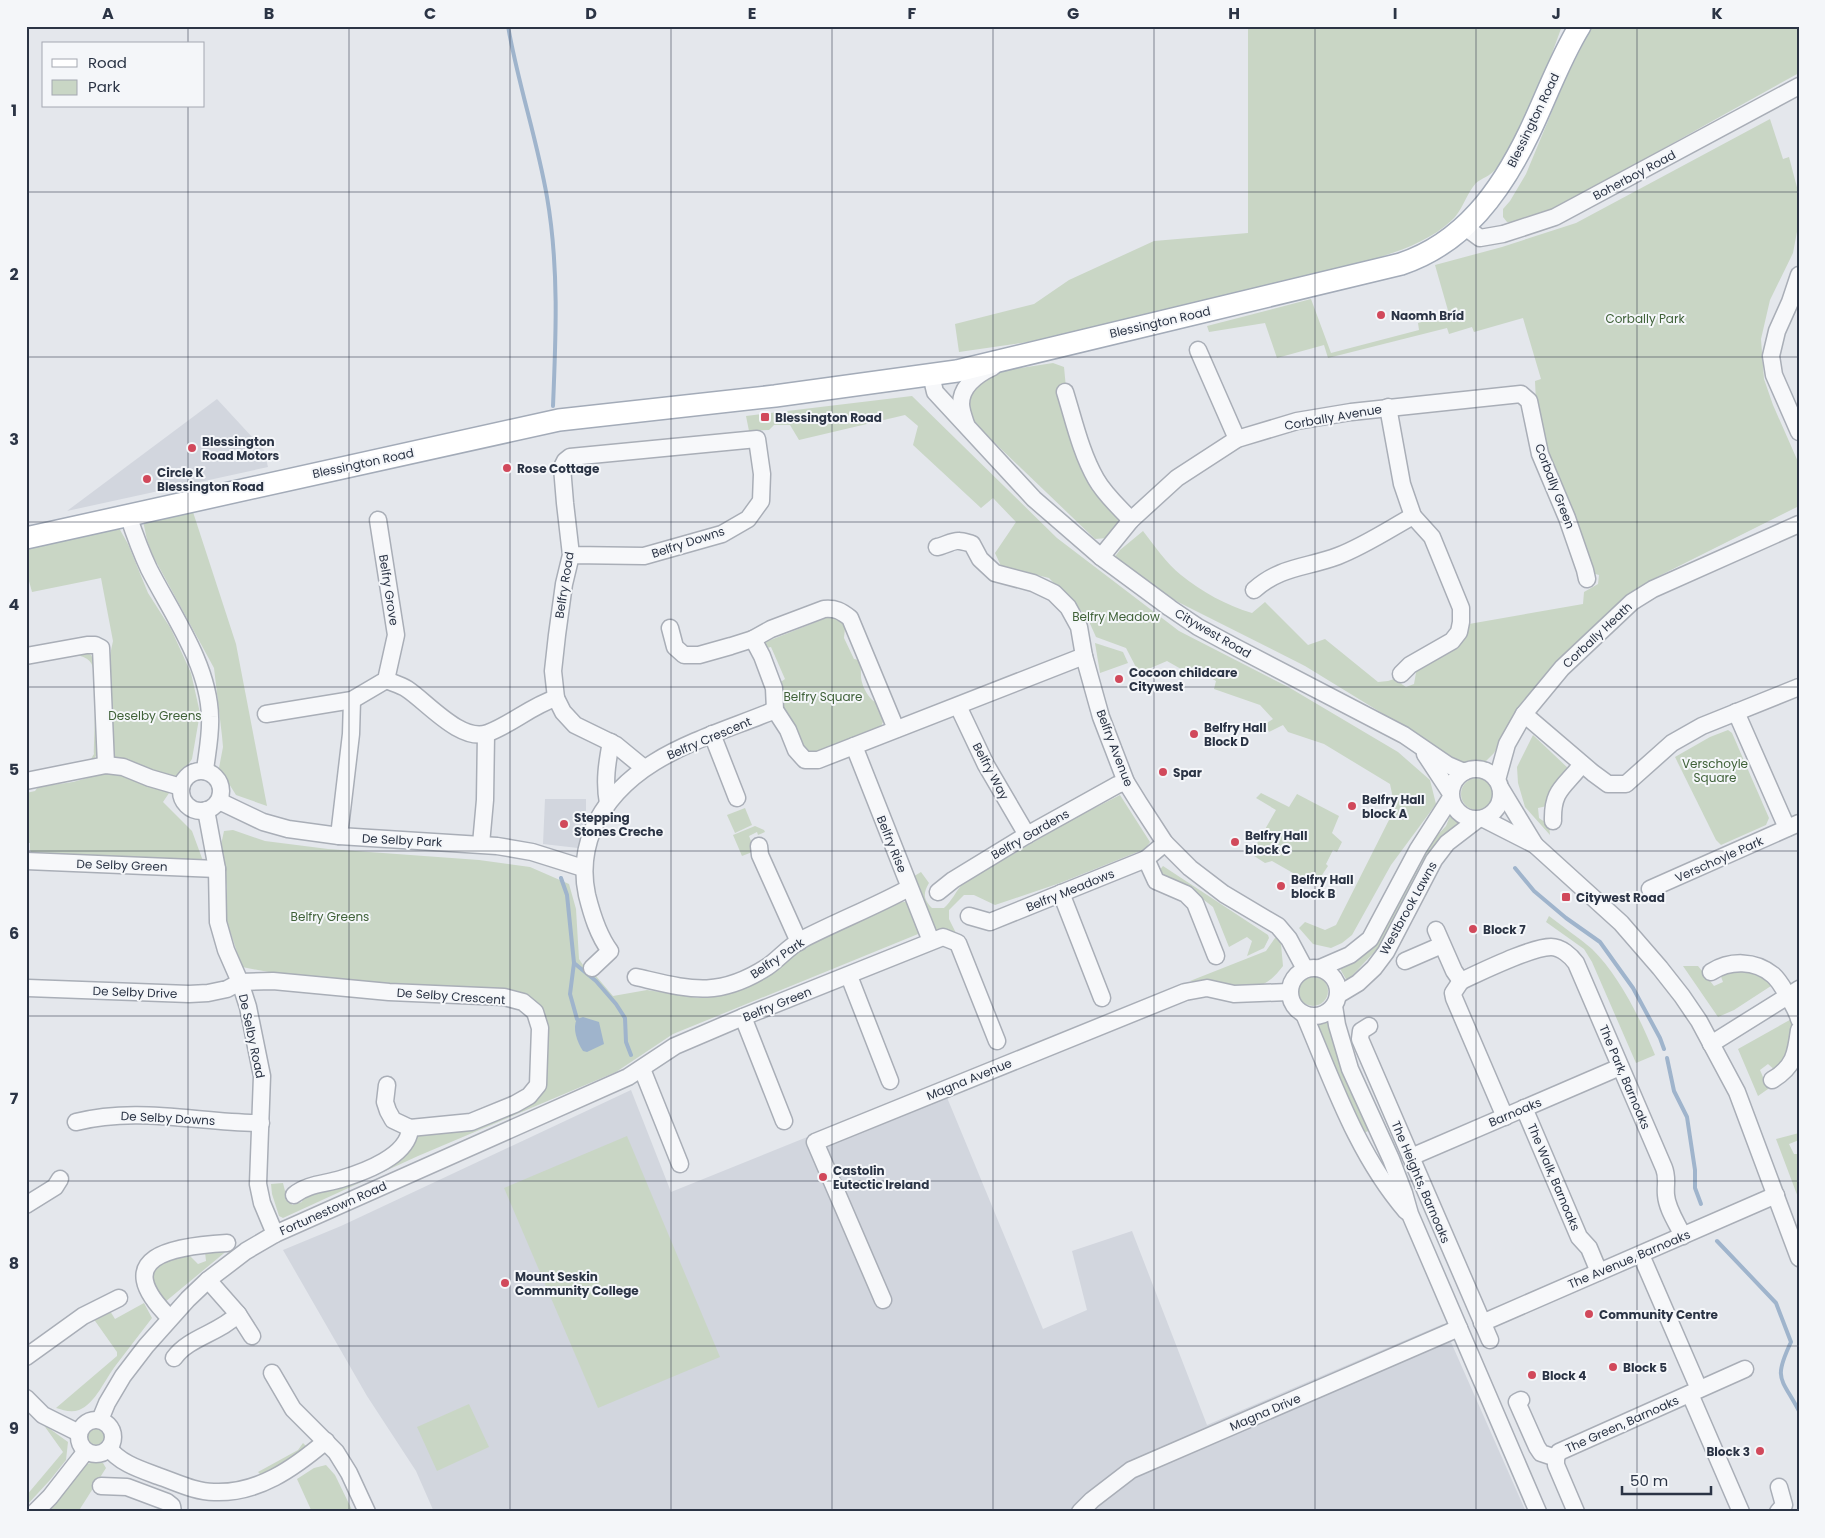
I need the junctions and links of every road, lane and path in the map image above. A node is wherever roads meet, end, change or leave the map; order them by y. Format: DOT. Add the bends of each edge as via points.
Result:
graph roads {
  1 [pos="1580,26"];
  2 [pos="1799,86"];
  3 [pos="1465,227"];
  4 [pos="1799,275"];
  5 [pos="1794,303"];
  6 [pos="1198,350"];
  7 [pos="1009,359"];
  8 [pos="931,375"];
  9 [pos="1065,392"];
  10 [pos="1521,394"];
  11 [pos="1388,407"];
  12 [pos="966,425"];
  13 [pos="1799,432"];
  14 [pos="757,439"];
  15 [pos="1236,439"];
  16 [pos="128,516"];
  17 [pos="1412,516"];
  18 [pos="378,520"];
  19 [pos="1131,520"];
  20 [pos="1799,524"];
  21 [pos="26,538"];
  22 [pos="937,547"];
  23 [pos="571,555"];
  24 [pos="1101,557"];
  25 [pos="1587,579"];
  26 [pos="1254,590"];
  27 [pos="670,628"];
  28 [pos="752,639"];
  29 [pos="26,656"];
  30 [pos="1084,656"];
  31 [pos="1402,674"];
  32 [pos="386,680"];
  33 [pos="1799,687"];
  34 [pos="556,698"];
  35 [pos="352,700"];
  36 [pos="958,706"];
  37 [pos="775,710"];
  38 [pos="1736,712"];
  39 [pos="266,714"];
  40 [pos="1524,714"];
  41 [pos="896,729"];
  42 [pos="486,734"];
  43 [pos="712,734"];
  44 [pos="611,742"];
  45 [pos="1507,744"];
  46 [pos="854,746"];
  47 [pos="1420,746"];
  48 [pos="1582,764"];
  49 [pos="106,765"];
  50 [pos="644,768"];
  51 [pos="205,770"];
  52 [pos="1481,770"];
  53 [pos="1464,772"];
  54 [pos="26,782"];
  55 [pos="1126,782"];
  56 [pos="1499,785"];
  57 [pos="181,788"];
  58 [pos="1450,795"];
  59 [pos="737,798"];
  60 [pos="608,803"];
  61 [pos="213,805"];
  62 [pos="1480,819"];
  63 [pos="1553,821"];
  64 [pos="1793,826"];
  65 [pos="1027,835"];
  66 [pos="339,836"];
  67 [pos="1165,843"];
  68 [pos="481,844"];
  69 [pos="1535,844"];
  70 [pos="759,846"];
  71 [pos="1146,859"];
  72 [pos="26,861"];
  73 [pos="583,868"];
  74 [pos="217,869"];
  75 [pos="909,888"];
  76 [pos="1650,889"];
  77 [pos="938,892"];
  78 [pos="1061,893"];
  79 [pos="969,916"];
  80 [pos="931,941"];
  81 [pos="799,942"];
  82 [pos="1216,956"];
  83 [pos="1405,960"];
  84 [pos="592,968"];
  85 [pos="1312,969"];
  86 [pos="1711,972"];
  87 [pos="849,976"];
  88 [pos="636,977"];
  89 [pos="1460,981"];
  90 [pos="240,982"];
  91 [pos="28,988"];
  92 [pos="1289,992"];
  93 [pos="1793,993"];
  94 [pos="1102,998"];
  95 [pos="1336,1001"];
  96 [pos="1304,1014"];
  97 [pos="743,1017"];
  98 [pos="1799,1019"];
  99 [pos="1368,1026"];
  100 [pos="1799,1030"];
  101 [pos="997,1041"];
  102 [pos="1711,1044"];
  103 [pos="1620,1067"];
  104 [pos="635,1073"];
  105 [pos="1772,1080"];
  106 [pos="890,1081"];
  107 [pos="387,1085"];
  108 [pos="1524,1108"];
  109 [pos="1505,1117"];
  110 [pos="784,1121"];
  111 [pos="76,1122"];
  112 [pos="261,1123"];
  113 [pos="410,1128"];
  114 [pos="1411,1157"];
  115 [pos="680,1164"];
  116 [pos="60,1179"];
  117 [pos="294,1195"];
  118 [pos="1776,1195"];
  119 [pos="26,1205"];
  120 [pos="1410,1214"];
  121 [pos="275,1234"];
  122 [pos="1683,1236"];
  123 [pos="227,1243"];
  124 [pos="1641,1255"];
  125 [pos="1799,1258"];
  126 [pos="1599,1272"];
  127 [pos="208,1280"];
  128 [pos="119,1298"];
  129 [pos="883,1300"];
  130 [pos="238,1314"];
  131 [pos="170,1318"];
  132 [pos="1482,1323"];
  133 [pos="1459,1328"];
  134 [pos="252,1336"];
  135 [pos="1490,1340"];
  136 [pos="26,1357"];
  137 [pos="174,1358"];
  138 [pos="1745,1369"];
  139 [pos="272,1373"];
  140 [pos="1695,1391"];
  141 [pos="26,1398"];
  142 [pos="1521,1400"];
  143 [pos="100,1420"];
  144 [pos="79,1433"];
  145 [pos="326,1441"];
  146 [pos="109,1448"];
  147 [pos="86,1451"];
  148 [pos="1556,1458"];
  149 [pos="172,1481"];
  150 [pos="101,1486"];
  151 [pos="1779,1487"];
  152 [pos="170,1507"];
  153 [pos="35,1512"];
  154 [pos="367,1512"];
  155 [pos="1080,1512"];
  156 [pos="1538,1512"];
  157 [pos="1576,1512"];
  158 [pos="1741,1512"];
  159 [pos="1778,1512"];
  1 -- 3 [label="main road, Blessington Road" via="1512,166"];
  2 -- 3 [label="street, Boherboy Road" via="1555,216 1503,234 1480,238"];
  3 -- 7 [label="main road, Blessington Road" via="1438,248 1401,264"];
  4 -- 5 [label="street"];
  5 -- 13 [label="street" via="1777,331 1771,356 1774,375"];
  6 -- 15 [label="street"];
  7 -- 8 [label="main road, Blessington Road"];
  7 -- 12 [label="street" via="985,370 965,388 961,404"];
  8 -- 12 [label="street, Citywest Road" via="935,392"];
  8 -- 16 [label="main road, Blessington Road" via="559,420"];
  9 -- 19 [label="street" via="1096,480"];
  10 -- 11 [label="street, Corbally Avenue"];
  10 -- 25 [label="street, Corbally Green" via="1530,402 1540,454 1567,518"];
  11 -- 15 [label="street, Corbally Avenue" via="1297,421"];
  11 -- 17 [label="street" via="1402,484"];
  12 -- 24 [label="street, Citywest Road" via="1034,499"];
  14 -- 23 [label="street, Belfry Downs" via="762,474 761,501 748,519 722,534 644,556"];
  14 -- 23 [label="street, Belfry Road" via="570,457 562,467"];
  15 -- 19 [label="street, Corbally Avenue" via="1177,478"];
  16 -- 21 [label="main road, Blessington Road"];
  16 -- 51 [label="street" via="148,567 179,623 206,687 210,717"];
  17 -- 26 [label="street" via="1338,556 1290,569 1267,579"];
  17 -- 31 [label="street" via="1432,538 1438,550 1461,608 1462,622 1452,641 1410,665"];
  18 -- 32 [label="street, Belfry Grove" via="396,635"];
  19 -- 24 [label="street, Corbally Avenue"];
  20 -- 40 [label="street, Corbally Heath" via="1653,589 1632,602 1562,668"];
  22 -- 30 [label="street, Belfry Avenue" via="960,540 972,544 980,559 995,573 1034,583 1054,593 1068,607 1079,627"];
  23 -- 34 [label="street, Belfry Road" via="553,671"];
  24 -- 47 [label="street, Citywest Road" via="1198,627"];
  27 -- 28 [label="street" via="675,648 684,655 699,655"];
  28 -- 37 [label="street" via="774,688"];
  28 -- 41 [label="street" via="824,609 842,611 850,618"];
  29 -- 49 [label="street" via="87,645 101,648"];
  30 -- 36 [label="street"];
  30 -- 55 [label="street, Belfry Avenue" via="1101,717"];
  32 -- 35 [label="street"];
  32 -- 42 [label="street" via="406,688 446,721 472,734"];
  33 -- 38 [label="street"];
  34 -- 42 [label="street"];
  34 -- 44 [label="street, Belfry Road" via="575,725"];
  35 -- 39 [label="street"];
  35 -- 66 [label="street"];
  36 -- 41 [label="street"];
  36 -- 65 [label="street, Belfry Way" via="986,765"];
  37 -- 43 [label="street, Belfry Crescent"];
  37 -- 46 [label="street" via="804,760 818,760"];
  38 -- 48 [label="street" via="1672,743 1626,784 1608,784"];
  38 -- 64 [label="street, Verschoyle Park"];
  40 -- 45 [label="street, Corbally Heath"];
  40 -- 48 [label="street"];
  41 -- 46 [label="street"];
  42 -- 68 [label="street"];
  43 -- 50 [label="street, Belfry Crescent"];
  43 -- 59 [label="street"];
  44 -- 50 [label="street, Belfry Road"];
  44 -- 60 [label="street" via="606,768"];
  45 -- 52 [label="street"];
  45 -- 56 [label="street"];
  46 -- 75 [label="street, Belfry Rise"];
  47 -- 53 [label="street, Citywest Road"];
  47 -- 58 [label="street, Citywest Road"];
  48 -- 63 [label="street" via="1558,791 1553,805"];
  49 -- 54 [label="street"];
  49 -- 57 [label="street" via="123,767"];
  50 -- 60 [label="street, Belfry Crescent"];
  51 -- 57 [label="street" via="186,776"];
  51 -- 61 [label="street" via="220,782 221,794"];
  52 -- 53 [label="street"];
  52 -- 56 [label="street" via="1493,776"];
  53 -- 58 [label="street" via="1452,784"];
  55 -- 65 [label="street, Belfry Gardens"];
  55 -- 67 [label="street, Belfry Avenue"];
  56 -- 62 [label="street" via="1501,797 1496,810"];
  56 -- 69 [label="street"];
  57 -- 61 [label="street, De Selby Park" via="183,801 193,810"];
  58 -- 62 [label="street" via="1453,806 1463,816"];
  58 -- 85 [label="street, Westbrook Lawns" via="1370,939 1350,955"];
  60 -- 73 [label="street, Belfry Crescent" via="588,840"];
  61 -- 66 [label="street, De Selby Park" via="288,829"];
  61 -- 74 [label="street, De Selby Road"];
  62 -- 69 [label="street"];
  62 -- 95 [label="street, Westbrook Lawns" via="1447,843 1434,860 1386,952 1374,968"];
  64 -- 76 [label="street, Verschoyle Park"];
  65 -- 77 [label="street, Belfry Gardens"];
  66 -- 68 [label="street, De Selby Park"];
  67 -- 71 [label="street, Belfry Meadows"];
  67 -- 85 [label="street, Belfry Avenue" via="1190,868 1224,894 1278,926"];
  68 -- 73 [label="street" via="532,852"];
  69 -- 102 [label="street" via="1626,928 1682,996"];
  70 -- 81 [label="street" via="760,855"];
  71 -- 78 [label="street, Belfry Meadows"];
  71 -- 82 [label="street" via="1156,882 1186,894 1195,904"];
  72 -- 74 [label="street, De Selby Green"];
  73 -- 84 [label="street, Belfry Crescent" via="592,914 600,938 610,951"];
  74 -- 90 [label="street, De Selby Road" via="218,922"];
  75 -- 80 [label="street, Belfry Rise"];
  75 -- 81 [label="street, Belfry Park"];
  78 -- 79 [label="street, Belfry Meadows" via="990,922"];
  78 -- 94 [label="street"];
  80 -- 87 [label="street, Belfry Green"];
  80 -- 101 [label="street" via="943,937 958,944"];
  81 -- 88 [label="street, Belfry Park" via="743,980 715,989 694,989"];
  83 -- 89 [label="street" via="1439,937"];
  85 -- 92 [label="street" via="1294,978"];
  85 -- 95 [label="street" via="1332,976 1338,988"];
  86 -- 93 [label="street" via="1735,962 1752,964 1774,975"];
  87 -- 97 [label="street, Belfry Green"];
  87 -- 106 [label="street"];
  89 -- 103 [label="street, The Park, Barnoaks" via="1535,949 1553,947 1570,955"];
  89 -- 109 [label="street" via="1453,993 1454,998"];
  90 -- 91 [label="street, De Selby Drive" via="227,989 190,994"];
  90 -- 112 [label="street, De Selby Road" via="262,1076"];
  90 -- 113 [label="street, De Selby Crescent" via="273,981 504,998 523,1002 535,1012 540,1028 538,1085 529,1096 471,1122"];
  92 -- 96 [label="street" via="1293,1005"];
  92 -- 129 [label="street, Magna Avenue" via="1234,994 1207,988 1184,992 815,1142"];
  93 -- 98 [label="street"];
  93 -- 102 [label="street"];
  95 -- 96 [label="street" via="1330,1011 1317,1016"];
  95 -- 120 [label="street" via="1337,1025 1350,1069 1391,1159"];
  96 -- 120 [label="street" via="1355,1135 1395,1198"];
  97 -- 104 [label="street, Belfry Green" via="675,1046"];
  97 -- 110 [label="street"];
  99 -- 114 [label="street, The Heights, Barnoaks" via="1361,1031 1362,1046"];
  100 -- 105 [label="street" via="1791,1065"];
  102 -- 118 [label="street" via="1737,1092"];
  103 -- 108 [label="street, Barnoaks"];
  103 -- 122 [label="street, The Park, Barnoaks" via="1664,1168 1668,1204"];
  104 -- 115 [label="street"];
  104 -- 121 [label="street, Fortunestown Road"];
  107 -- 113 [label="street" via="385,1102 388,1111 393,1120"];
  108 -- 109 [label="street, Barnoaks"];
  108 -- 126 [label="street, The Walk, Barnoaks" via="1579,1237 1589,1248"];
  109 -- 114 [label="street, Barnoaks"];
  111 -- 112 [label="street, De Selby Downs" via="129,1114"];
  112 -- 121 [label="street, De Selby Road" via="258,1184"];
  113 -- 117 [label="street" via="410,1135 403,1146 378,1165 301,1189"];
  114 -- 132 [label="street, The Heights, Barnoaks"];
  116 -- 119 [label="street" via="55,1187"];
  118 -- 122 [label="street, The Avenue, Barnoaks"];
  118 -- 125 [label="street"];
  120 -- 133 [label="street"];
  121 -- 127 [label="street, Fortunestown Road"];
  122 -- 124 [label="street, The Avenue, Barnoaks"];
  123 -- 131 [label="street" via="184,1246 164,1252 149,1262 144,1274 147,1290"];
  124 -- 126 [label="street, The Avenue, Barnoaks"];
  124 -- 140 [label="street, The Green, Barnoaks"];
  126 -- 132 [label="street, The Avenue, Barnoaks"];
  127 -- 130 [label="street"];
  127 -- 131 [label="street, Fortunestown Road"];
  128 -- 136 [label="street" via="83,1316"];
  130 -- 134 [label="street"];
  130 -- 137 [label="street" via="230,1323 180,1350"];
  131 -- 143 [label="street, Fortunestown Road" via="124,1376"];
  132 -- 135 [label="street, The Heights, Barnoaks"];
  133 -- 155 [label="street, Magna Drive" via="1131,1470"];
  133 -- 156 [label="street"];
  138 -- 140 [label="street, The Green, Barnoaks"];
  139 -- 145 [label="street" via="293,1408"];
  140 -- 148 [label="street, The Green, Barnoaks" via="1559,1452"];
  140 -- 158 [label="street, The Green, Barnoaks"];
  141 -- 144 [label="street" via="43,1415"];
  142 -- 148 [label="street, The Green, Barnoaks" via="1517,1402 1536,1447 1541,1453"];
  143 -- 144 [label="street" via="88,1421"];
  143 -- 146 [label="street" via="108,1424 113,1433"];
  144 -- 147 [label="street" via="80,1443"];
  145 -- 149 [label="street" via="286,1472 233,1492 207,1492"];
  145 -- 154 [label="street" via="349,1473"];
  146 -- 147 [label="street" via="95,1454"];
  146 -- 149 [label="street" via="135,1467"];
  147 -- 153 [label="street"];
  148 -- 157 [label="street, The Green, Barnoaks"];
  149 -- 152 [label="street"];
  150 -- 152 [label="street" via="127,1487"];
  151 -- 159 [label="street" via="1784,1505"];
}
